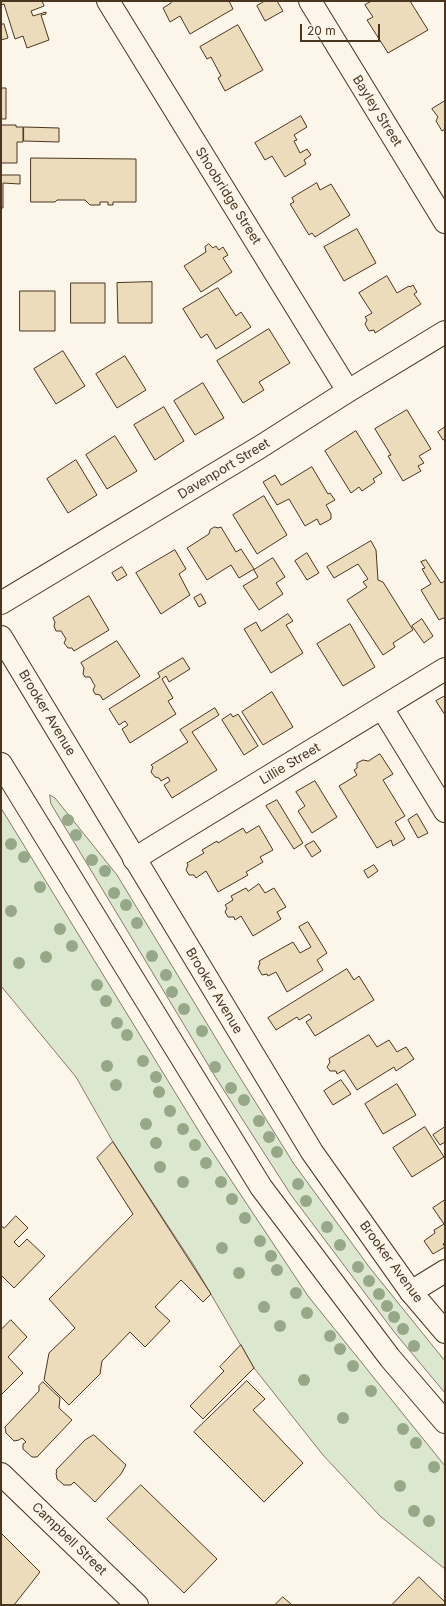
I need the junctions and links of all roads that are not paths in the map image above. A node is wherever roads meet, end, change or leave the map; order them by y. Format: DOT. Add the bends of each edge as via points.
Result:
graph roads {
  1 [pos="108,1"];
  2 [pos="310,1"];
  3 [pos="445,222"];
  4 [pos="445,332"];
  5 [pos="348,391"];
  6 [pos="1,603"];
  7 [pos="1,637"];
  8 [pos="445,669"];
  9 [pos="382,708"];
  10 [pos="1,764"];
  11 [pos="445,811"];
  12 [pos="134,859"];
  13 [pos="445,1271"];
  14 [pos="411,1292"];
  15 [pos="445,1332"];
  16 [pos="445,1422"];
  17 [pos="1,1474"];
  18 [pos="137,1605"];
  1 -- 5 [label="main road, Shoobridge Street"];
  2 -- 3 [label="main road, Bayley Street"];
  4 -- 5 [label="main road, Davenport Street"];
  5 -- 6 [label="main road, Davenport Street"];
  7 -- 12 [label="main road, Brooker Avenue"];
  8 -- 9 [label="main road, Lillie Street"];
  9 -- 11 [label="main road"];
  9 -- 12 [label="main road, Lillie Street"];
  10 -- 16 [label="main road" via="261,1187 390,1358"];
  12 -- 14 [label="main road, Brooker Avenue" via="312,1152"];
  13 -- 14 [label="main road"];
  14 -- 15 [label="main road, Brooker Avenue"];
  17 -- 18 [label="main road, Campbell Street"];
}
